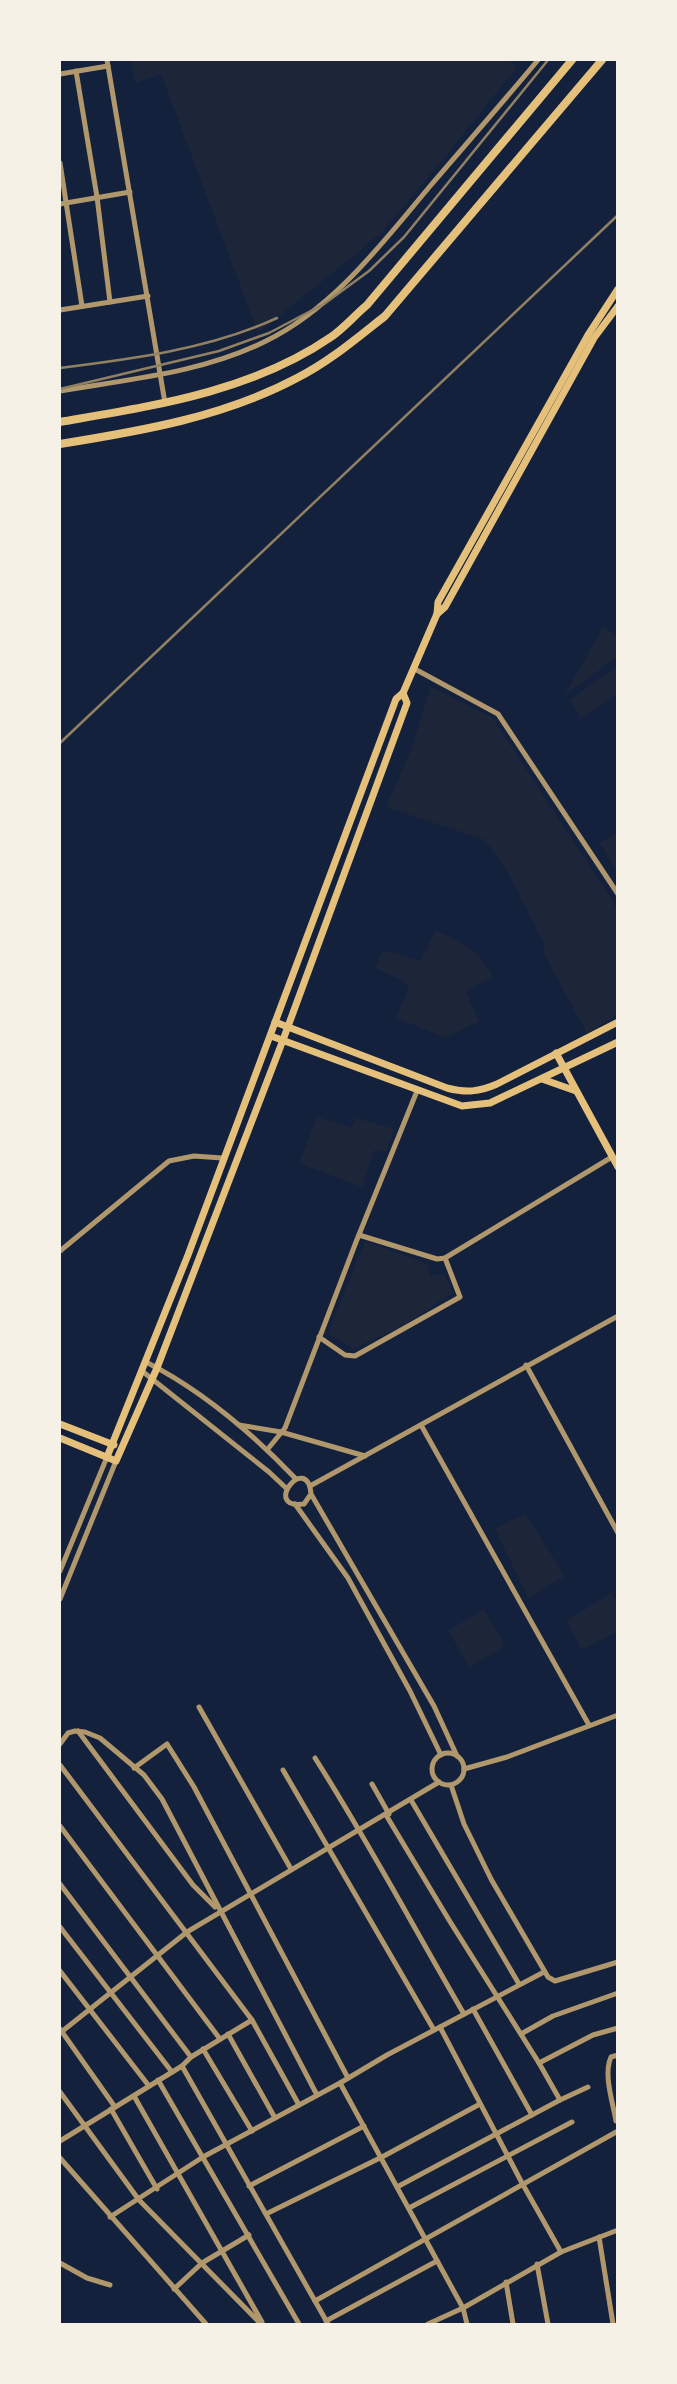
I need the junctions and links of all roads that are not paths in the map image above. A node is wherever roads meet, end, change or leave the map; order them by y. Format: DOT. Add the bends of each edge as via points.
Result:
graph roads {
  1 [pos="538,60"];
  2 [pos="572,60"];
  3 [pos="602,60"];
  4 [pos="108,62"];
  5 [pos="76,71"];
  6 [pos="60,74"];
  7 [pos="60,163"];
  8 [pos="130,192"];
  9 [pos="97,197"];
  10 [pos="63,203"];
  11 [pos="618,289"];
  12 [pos="148,296"];
  13 [pos="615,298"];
  14 [pos="110,302"];
  15 [pos="82,306"];
  16 [pos="618,306"];
  17 [pos="60,310"];
  18 [pos="161,373"];
  19 [pos="60,391"];
  20 [pos="165,403"];
  21 [pos="60,422"];
  22 [pos="60,444"];
  23 [pos="483,519"];
  24 [pos="491,524"];
  25 [pos="437,614"];
  26 [pos="414,668"];
  27 [pos="403,693"];
  28 [pos="618,894"];
  29 [pos="275,1022"];
  30 [pos="618,1023"];
  31 [pos="288,1027"];
  32 [pos="271,1036"];
  33 [pos="283,1040"];
  34 [pos="618,1042"];
  35 [pos="556,1053"];
  36 [pos="564,1069"];
  37 [pos="542,1079"];
  38 [pos="417,1091"];
  39 [pos="577,1092"];
  40 [pos="612,1157"];
  41 [pos="222,1158"];
  42 [pos="618,1167"];
  43 [pos="359,1235"];
  44 [pos="60,1251"];
  45 [pos="444,1258"];
  46 [pos="618,1316"];
  47 [pos="319,1337"];
  48 [pos="146,1362"];
  49 [pos="526,1365"];
  50 [pos="157,1368"];
  51 [pos="142,1371"];
  52 [pos="152,1378"];
  53 [pos="60,1424"];
  54 [pos="236,1424"];
  55 [pos="421,1425"];
  56 [pos="281,1432"];
  57 [pos="60,1438"];
  58 [pos="111,1444"];
  59 [pos="122,1448"];
  60 [pos="267,1450"];
  61 [pos="365,1455"];
  62 [pos="107,1457"];
  63 [pos="116,1461"];
  64 [pos="296,1479"];
  65 [pos="310,1486"];
  66 [pos="286,1488"];
  67 [pos="311,1494"];
  68 [pos="295,1504"];
  69 [pos="618,1533"];
  70 [pos="60,1571"];
  71 [pos="60,1599"];
  72 [pos="199,1707"];
  73 [pos="618,1714"];
  74 [pos="589,1725"];
  75 [pos="78,1731"];
  76 [pos="60,1744"];
  77 [pos="441,1755"];
  78 [pos="457,1756"];
  79 [pos="315,1758"];
  80 [pos="60,1765"];
  81 [pos="134,1768"];
  82 [pos="464,1769"];
  83 [pos="283,1770"];
  84 [pos="439,1782"];
  85 [pos="372,1784"];
  86 [pos="451,1785"];
  87 [pos="411,1800"];
  88 [pos="387,1814"];
  89 [pos="60,1826"];
  90 [pos="361,1830"];
  91 [pos="328,1848"];
  92 [pos="291,1869"];
  93 [pos="60,1884"];
  94 [pos="250,1894"];
  95 [pos="220,1912"];
  96 [pos="60,1927"];
  97 [pos="187,1931"];
  98 [pos="158,1954"];
  99 [pos="618,1962"];
  100 [pos="60,1971"];
  101 [pos="544,1972"];
  102 [pos="129,1976"];
  103 [pos="519,1984"];
  104 [pos="110,1992"];
  105 [pos="618,1993"];
  106 [pos="496,1997"];
  107 [pos="89,2009"];
  108 [pos="473,2009"];
  109 [pos="464,2014"];
  110 [pos="251,2020"];
  111 [pos="437,2028"];
  112 [pos="618,2028"];
  113 [pos="60,2031"];
  114 [pos="228,2034"];
  115 [pos="521,2034"];
  116 [pos="220,2039"];
  117 [pos="203,2049"];
  118 [pos="618,2055"];
  119 [pos="191,2057"];
  120 [pos="539,2063"];
  121 [pos="182,2066"];
  122 [pos="172,2072"];
  123 [pos="618,2076"];
  124 [pos="348,2078"];
  125 [pos="609,2078"];
  126 [pos="159,2080"];
  127 [pos="340,2083"];
  128 [pos="149,2086"];
  129 [pos="588,2087"];
  130 [pos="60,2092"];
  131 [pos="134,2095"];
  132 [pos="317,2095"];
  133 [pos="560,2100"];
  134 [pos="480,2104"];
  135 [pos="299,2105"];
  136 [pos="113,2108"];
  137 [pos="532,2115"];
  138 [pos="275,2118"];
  139 [pos="572,2122"];
  140 [pos="617,2123"];
  141 [pos="86,2125"];
  142 [pos="364,2126"];
  143 [pos="251,2131"];
  144 [pos="618,2132"];
  145 [pos="496,2134"];
  146 [pos="60,2141"];
  147 [pos="225,2145"];
  148 [pos="508,2156"];
  149 [pos="203,2157"];
  150 [pos="382,2157"];
  151 [pos="60,2158"];
  152 [pos="180,2174"];
  153 [pos="522,2183"];
  154 [pos="249,2186"];
  155 [pos="397,2187"];
  156 [pos="157,2189"];
  157 [pos="139,2200"];
  158 [pos="409,2208"];
  159 [pos="266,2214"];
  160 [pos="110,2217"];
  161 [pos="618,2230"];
  162 [pos="249,2235"];
  163 [pos="599,2237"];
  164 [pos="425,2239"];
  165 [pos="561,2252"];
  166 [pos="221,2253"];
  167 [pos="437,2261"];
  168 [pos="60,2263"];
  169 [pos="202,2263"];
  170 [pos="537,2264"];
  171 [pos="506,2283"];
  172 [pos="110,2286"];
  173 [pos="174,2289"];
  174 [pos="315,2301"];
  175 [pos="463,2308"];
  176 [pos="204,2323"];
  177 [pos="327,2323"];
  178 [pos="196,2325"];
  179 [pos="262,2325"];
  180 [pos="299,2325"];
  181 [pos="428,2325"];
  182 [pos="467,2325"];
  183 [pos="513,2325"];
  184 [pos="548,2325"];
  185 [pos="613,2325"];
  1 -- 18 [label="street" via="384,241 299,323 206,365"];
  2 -- 20 [label="main road" via="367,305 332,337 237,384"];
  3 -- 22 [label="main road" via="385,316 343,350 299,378 245,403 173,424"];
  4 -- 5 [label="street"];
  4 -- 8 [label="street"];
  5 -- 6 [label="street"];
  5 -- 9 [label="street"];
  7 -- 10 [label="street"];
  8 -- 9 [label="street"];
  8 -- 12 [label="street"];
  9 -- 10 [label="street"];
  9 -- 14 [label="street"];
  10 -- 15 [label="street"];
  11 -- 13 [label="main road"];
  12 -- 14 [label="street"];
  12 -- 18 [label="street"];
  13 -- 23 [label="main road"];
  14 -- 15 [label="street"];
  15 -- 17 [label="street"];
  16 -- 24 [label="main road" via="594,338"];
  18 -- 19 [label="street"];
  18 -- 20 [label="street"];
  20 -- 21 [label="main road"];
  23 -- 24 [label="main road"];
  23 -- 25 [label="main road" via="444,588"];
  24 -- 25 [label="main road"];
  25 -- 26 [label="main road"];
  26 -- 27 [label="main road"];
  26 -- 28 [label="street" via="498,714"];
  27 -- 29 [label="main road" via="396,699"];
  27 -- 31 [label="main road" via="407,704"];
  29 -- 31 [label="main road"];
  29 -- 32 [label="main road"];
  30 -- 35 [label="main road"];
  31 -- 33 [label="main road"];
  31 -- 35 [label="main road" via="464,1093 489,1088"];
  32 -- 33 [label="main road"];
  32 -- 41 [label="main road"];
  33 -- 38 [label="main road"];
  33 -- 50 [label="main road"];
  34 -- 36 [label="main road"];
  35 -- 36 [label="main road"];
  36 -- 37 [label="main road"];
  36 -- 39 [label="main road"];
  37 -- 38 [label="main road" via="476,1107 462,1107"];
  37 -- 39 [label="main road"];
  38 -- 43 [label="street"];
  39 -- 40 [label="main road"];
  40 -- 42 [label="main road"];
  40 -- 45 [label="street"];
  41 -- 44 [label="street" via="194,1156 169,1161"];
  41 -- 48 [label="main road"];
  43 -- 45 [label="street"];
  43 -- 47 [label="street"];
  45 -- 47 [label="street" via="460,1297 355,1356 345,1355"];
  46 -- 49 [label="street"];
  47 -- 56 [label="street"];
  48 -- 50 [label="street"];
  48 -- 51 [label="main road"];
  49 -- 55 [label="street"];
  49 -- 69 [label="street"];
  50 -- 52 [label="main road"];
  50 -- 54 [label="street"];
  51 -- 52 [label="street"];
  51 -- 58 [label="main road"];
  52 -- 59 [label="main road"];
  52 -- 66 [label="street"];
  53 -- 58 [label="main road"];
  54 -- 56 [label="street"];
  54 -- 60 [label="street"];
  55 -- 61 [label="street"];
  55 -- 74 [label="street"];
  56 -- 60 [label="street"];
  56 -- 61 [label="street"];
  57 -- 62 [label="main road"];
  58 -- 59 [label="main road"];
  58 -- 62 [label="main road"];
  59 -- 63 [label="main road"];
  60 -- 64 [label="street"];
  61 -- 65 [label="street"];
  62 -- 63 [label="main road"];
  62 -- 70 [label="street"];
  63 -- 71 [label="street"];
  64 -- 65 [label="street"];
  64 -- 66 [label="street"];
  65 -- 67 [label="street"];
  66 -- 68 [label="street" via="288,1500"];
  67 -- 68 [label="street" via="307,1501"];
  67 -- 78 [label="street" via="434,1706"];
  68 -- 77 [label="street" via="348,1578"];
  72 -- 92 [label="street"];
  73 -- 74 [label="street"];
  74 -- 82 [label="street"];
  75 -- 76 [label="street" via="68,1733"];
  75 -- 81 [label="street" via="100,1738"];
  75 -- 95 [label="street" via="193,1885"];
  77 -- 78 [label="street"];
  77 -- 84 [label="street" via="432,1768"];
  78 -- 82 [label="street"];
  79 -- 90 [label="street"];
  80 -- 97 [label="street"];
  81 -- 94 [label="street" via="167,1744"];
  81 -- 95 [label="street" via="162,1799"];
  82 -- 86 [label="street"];
  83 -- 91 [label="street"];
  84 -- 86 [label="street"];
  84 -- 87 [label="street"];
  85 -- 88 [label="street"];
  86 -- 101 [label="street" via="491,1879"];
  87 -- 88 [label="street"];
  87 -- 103 [label="street"];
  88 -- 90 [label="street"];
  88 -- 106 [label="street"];
  89 -- 98 [label="street"];
  90 -- 91 [label="street"];
  90 -- 109 [label="street"];
  91 -- 92 [label="street"];
  91 -- 111 [label="street"];
  92 -- 94 [label="street"];
  93 -- 102 [label="street"];
  94 -- 95 [label="street"];
  94 -- 124 [label="street"];
  95 -- 97 [label="street"];
  95 -- 132 [label="street"];
  96 -- 104 [label="street"];
  97 -- 98 [label="street"];
  97 -- 110 [label="street"];
  98 -- 102 [label="street"];
  98 -- 116 [label="street"];
  99 -- 101 [label="street" via="555,1981"];
  100 -- 107 [label="street"];
  101 -- 103 [label="street"];
  102 -- 104 [label="street"];
  102 -- 119 [label="street"];
  103 -- 106 [label="street"];
  104 -- 107 [label="street"];
  104 -- 122 [label="street"];
  105 -- 115 [label="street" via="554,2016"];
  106 -- 108 [label="street"];
  106 -- 115 [label="street"];
  107 -- 113 [label="street"];
  107 -- 128 [label="street"];
  108 -- 109 [label="street"];
  108 -- 137 [label="street"];
  109 -- 111 [label="street"];
  110 -- 114 [label="street"];
  110 -- 135 [label="street"];
  111 -- 124 [label="street"];
  111 -- 134 [label="street"];
  112 -- 120 [label="street" via="593,2035"];
  113 -- 136 [label="street"];
  114 -- 116 [label="street"];
  114 -- 138 [label="street"];
  115 -- 120 [label="street"];
  116 -- 117 [label="street"];
  117 -- 119 [label="street"];
  117 -- 143 [label="street"];
  118 -- 125 [label="street" via="609,2059"];
  119 -- 121 [label="street"];
  120 -- 133 [label="street"];
  121 -- 122 [label="street"];
  121 -- 147 [label="street"];
  122 -- 126 [label="street"];
  123 -- 125 [label="street"];
  124 -- 127 [label="street"];
  125 -- 140 [label="street"];
  126 -- 128 [label="street"];
  126 -- 149 [label="street"];
  127 -- 132 [label="street"];
  127 -- 142 [label="street"];
  128 -- 131 [label="street"];
  129 -- 133 [label="street"];
  130 -- 141 [label="street"];
  131 -- 136 [label="street"];
  131 -- 152 [label="street"];
  132 -- 135 [label="street"];
  133 -- 137 [label="street"];
  134 -- 145 [label="street"];
  134 -- 150 [label="street"];
  135 -- 138 [label="street"];
  136 -- 141 [label="street"];
  136 -- 156 [label="street"];
  137 -- 145 [label="street"];
  138 -- 143 [label="street"];
  139 -- 148 [label="street"];
  141 -- 146 [label="street"];
  141 -- 157 [label="street"];
  142 -- 150 [label="street"];
  142 -- 154 [label="street"];
  143 -- 147 [label="street"];
  144 -- 153 [label="street"];
  145 -- 148 [label="street"];
  145 -- 155 [label="street"];
  147 -- 149 [label="street"];
  147 -- 154 [label="street"];
  148 -- 153 [label="street"];
  148 -- 158 [label="street"];
  149 -- 152 [label="street"];
  149 -- 162 [label="street"];
  150 -- 155 [label="street"];
  150 -- 159 [label="street"];
  151 -- 160 [label="street"];
  152 -- 156 [label="street"];
  152 -- 166 [label="street"];
  153 -- 164 [label="street"];
  153 -- 165 [label="street"];
  154 -- 159 [label="street"];
  155 -- 158 [label="street"];
  156 -- 157 [label="street"];
  157 -- 160 [label="street"];
  157 -- 169 [label="street"];
  158 -- 164 [label="street"];
  159 -- 174 [label="street"];
  160 -- 173 [label="street"];
  161 -- 163 [label="street"];
  162 -- 166 [label="street"];
  162 -- 180 [label="street"];
  163 -- 165 [label="street"];
  163 -- 185 [label="street"];
  164 -- 167 [label="street"];
  164 -- 174 [label="street"];
  165 -- 170 [label="street"];
  166 -- 169 [label="street"];
  166 -- 179 [label="street"];
  167 -- 175 [label="street"];
  167 -- 177 [label="street"];
  168 -- 172 [label="street"];
  169 -- 173 [label="street"];
  169 -- 179 [label="street"];
  170 -- 171 [label="street"];
  170 -- 184 [label="street"];
  171 -- 175 [label="street"];
  171 -- 183 [label="street"];
  173 -- 176 [label="street"];
  174 -- 177 [label="street"];
  175 -- 181 [label="street"];
  175 -- 182 [label="street"];
  176 -- 178 [label="street"];
}
